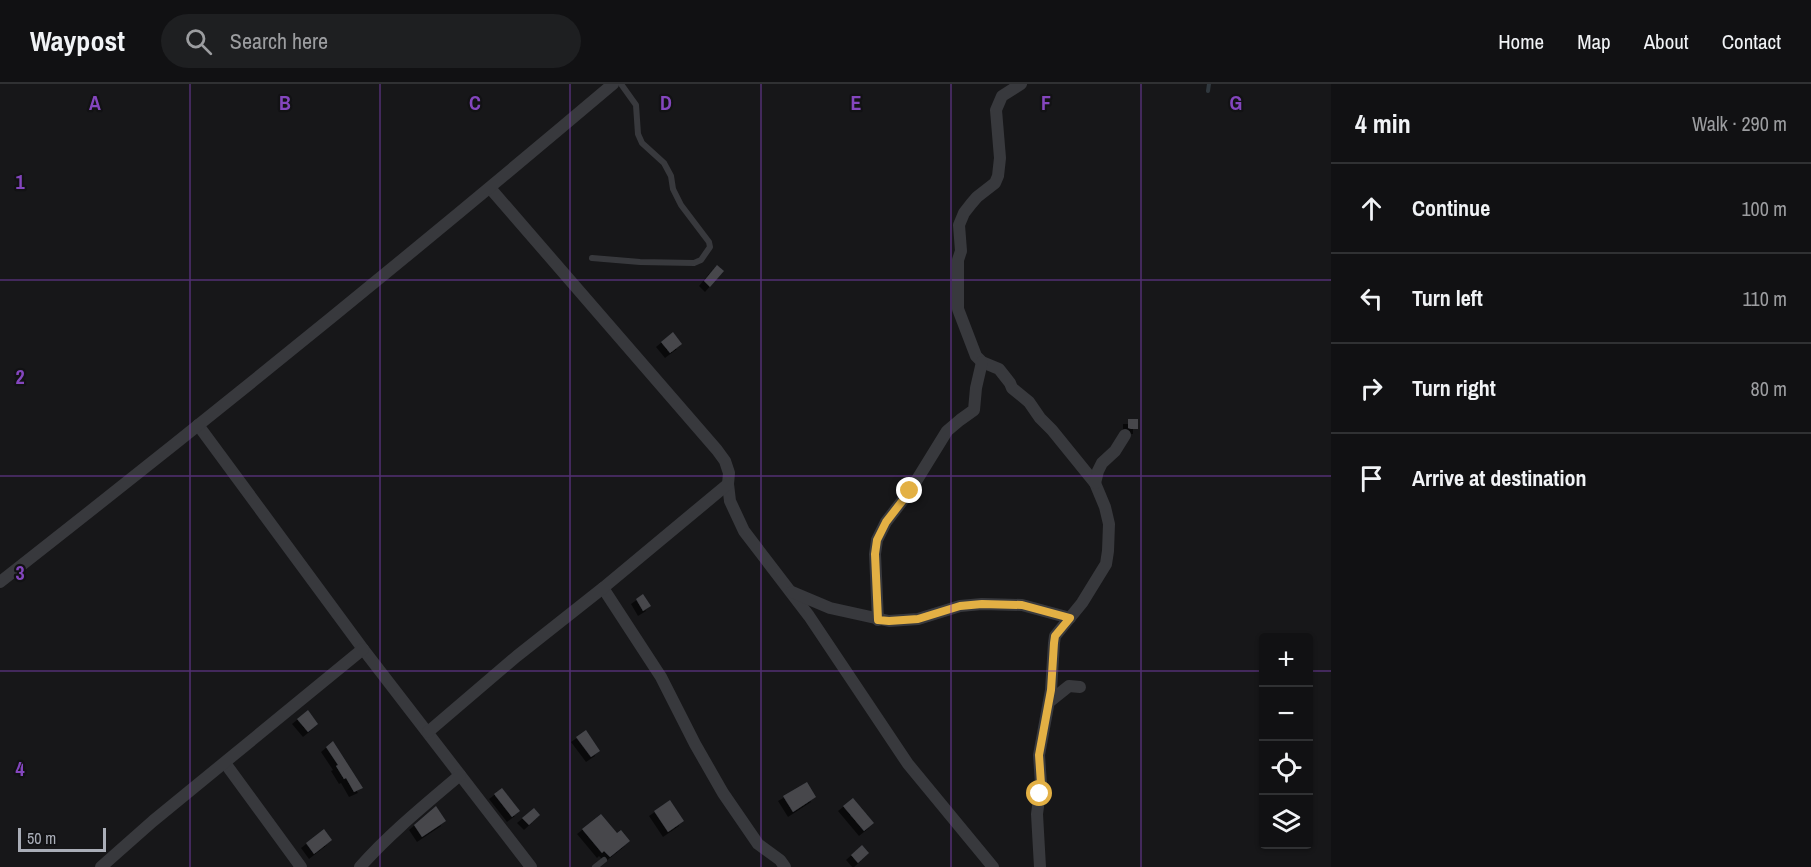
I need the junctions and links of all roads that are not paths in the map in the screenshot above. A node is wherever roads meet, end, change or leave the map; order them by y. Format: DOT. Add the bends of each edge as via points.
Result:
graph roads {
  1 [pos="613,84"];
  2 [pos="621,84"];
  3 [pos="1021,84"];
  4 [pos="490,188"];
  5 [pos="592,258"];
  6 [pos="982,362"];
  7 [pos="198,425"];
  8 [pos="1125,435"];
  9 [pos="1095,483"];
  10 [pos="728,484"];
  11 [pos="0,582"];
  12 [pos="603,588"];
  13 [pos="789,591"];
  14 [pos="1070,618"];
  15 [pos="878,620"];
  16 [pos="363,649"];
  17 [pos="1080,687"];
  18 [pos="1049,702"];
  19 [pos="428,732"];
  20 [pos="225,763"];
  21 [pos="460,775"];
  22 [pos="604,860"];
  23 [pos="101,867"];
  24 [pos="302,867"];
  25 [pos="360,867"];
  26 [pos="531,867"];
  27 [pos="595,867"];
  28 [pos="785,867"];
  29 [pos="993,867"];
  30 [pos="1040,867"];
  1 -- 4 [label="street"];
  2 -- 5 [label="lane" via="636,105 642,143 664,163 681,205 710,247 694,263"];
  3 -- 6 [label="street" via="1002,96 996,110 1000,158 995,183 977,197 959,225 958,309"];
  4 -- 7 [label="street"];
  4 -- 10 [label="street" via="717,450 729,473"];
  6 -- 9 [label="street" via="999,369"];
  6 -- 15 [label="street" via="974,410 947,431 877,540"];
  7 -- 11 [label="street"];
  7 -- 16 [label="street"];
  8 -- 9 [label="street" via="1102,463"];
  9 -- 14 [label="street" via="1108,517 1108,559"];
  10 -- 12 [label="street"];
  10 -- 13 [label="street" via="730,501 744,531"];
  12 -- 19 [label="street"];
  12 -- 28 [label="street" via="661,677 723,793 758,844"];
  13 -- 15 [label="street" via="830,608"];
  13 -- 29 [label="street" via="908,764"];
  14 -- 15 [label="street" via="1022,605 999,604 960,606 918,619"];
  14 -- 18 [label="street" via="1055,636"];
  16 -- 19 [label="street"];
  16 -- 20 [label="street"];
  17 -- 18 [label="street" via="1069,686"];
  18 -- 30 [label="street" via="1039,755"];
  19 -- 21 [label="street"];
  20 -- 23 [label="street"];
  20 -- 24 [label="street"];
  21 -- 25 [label="street"];
  21 -- 26 [label="street"];
  22 -- 27 [label="lane"];
}
